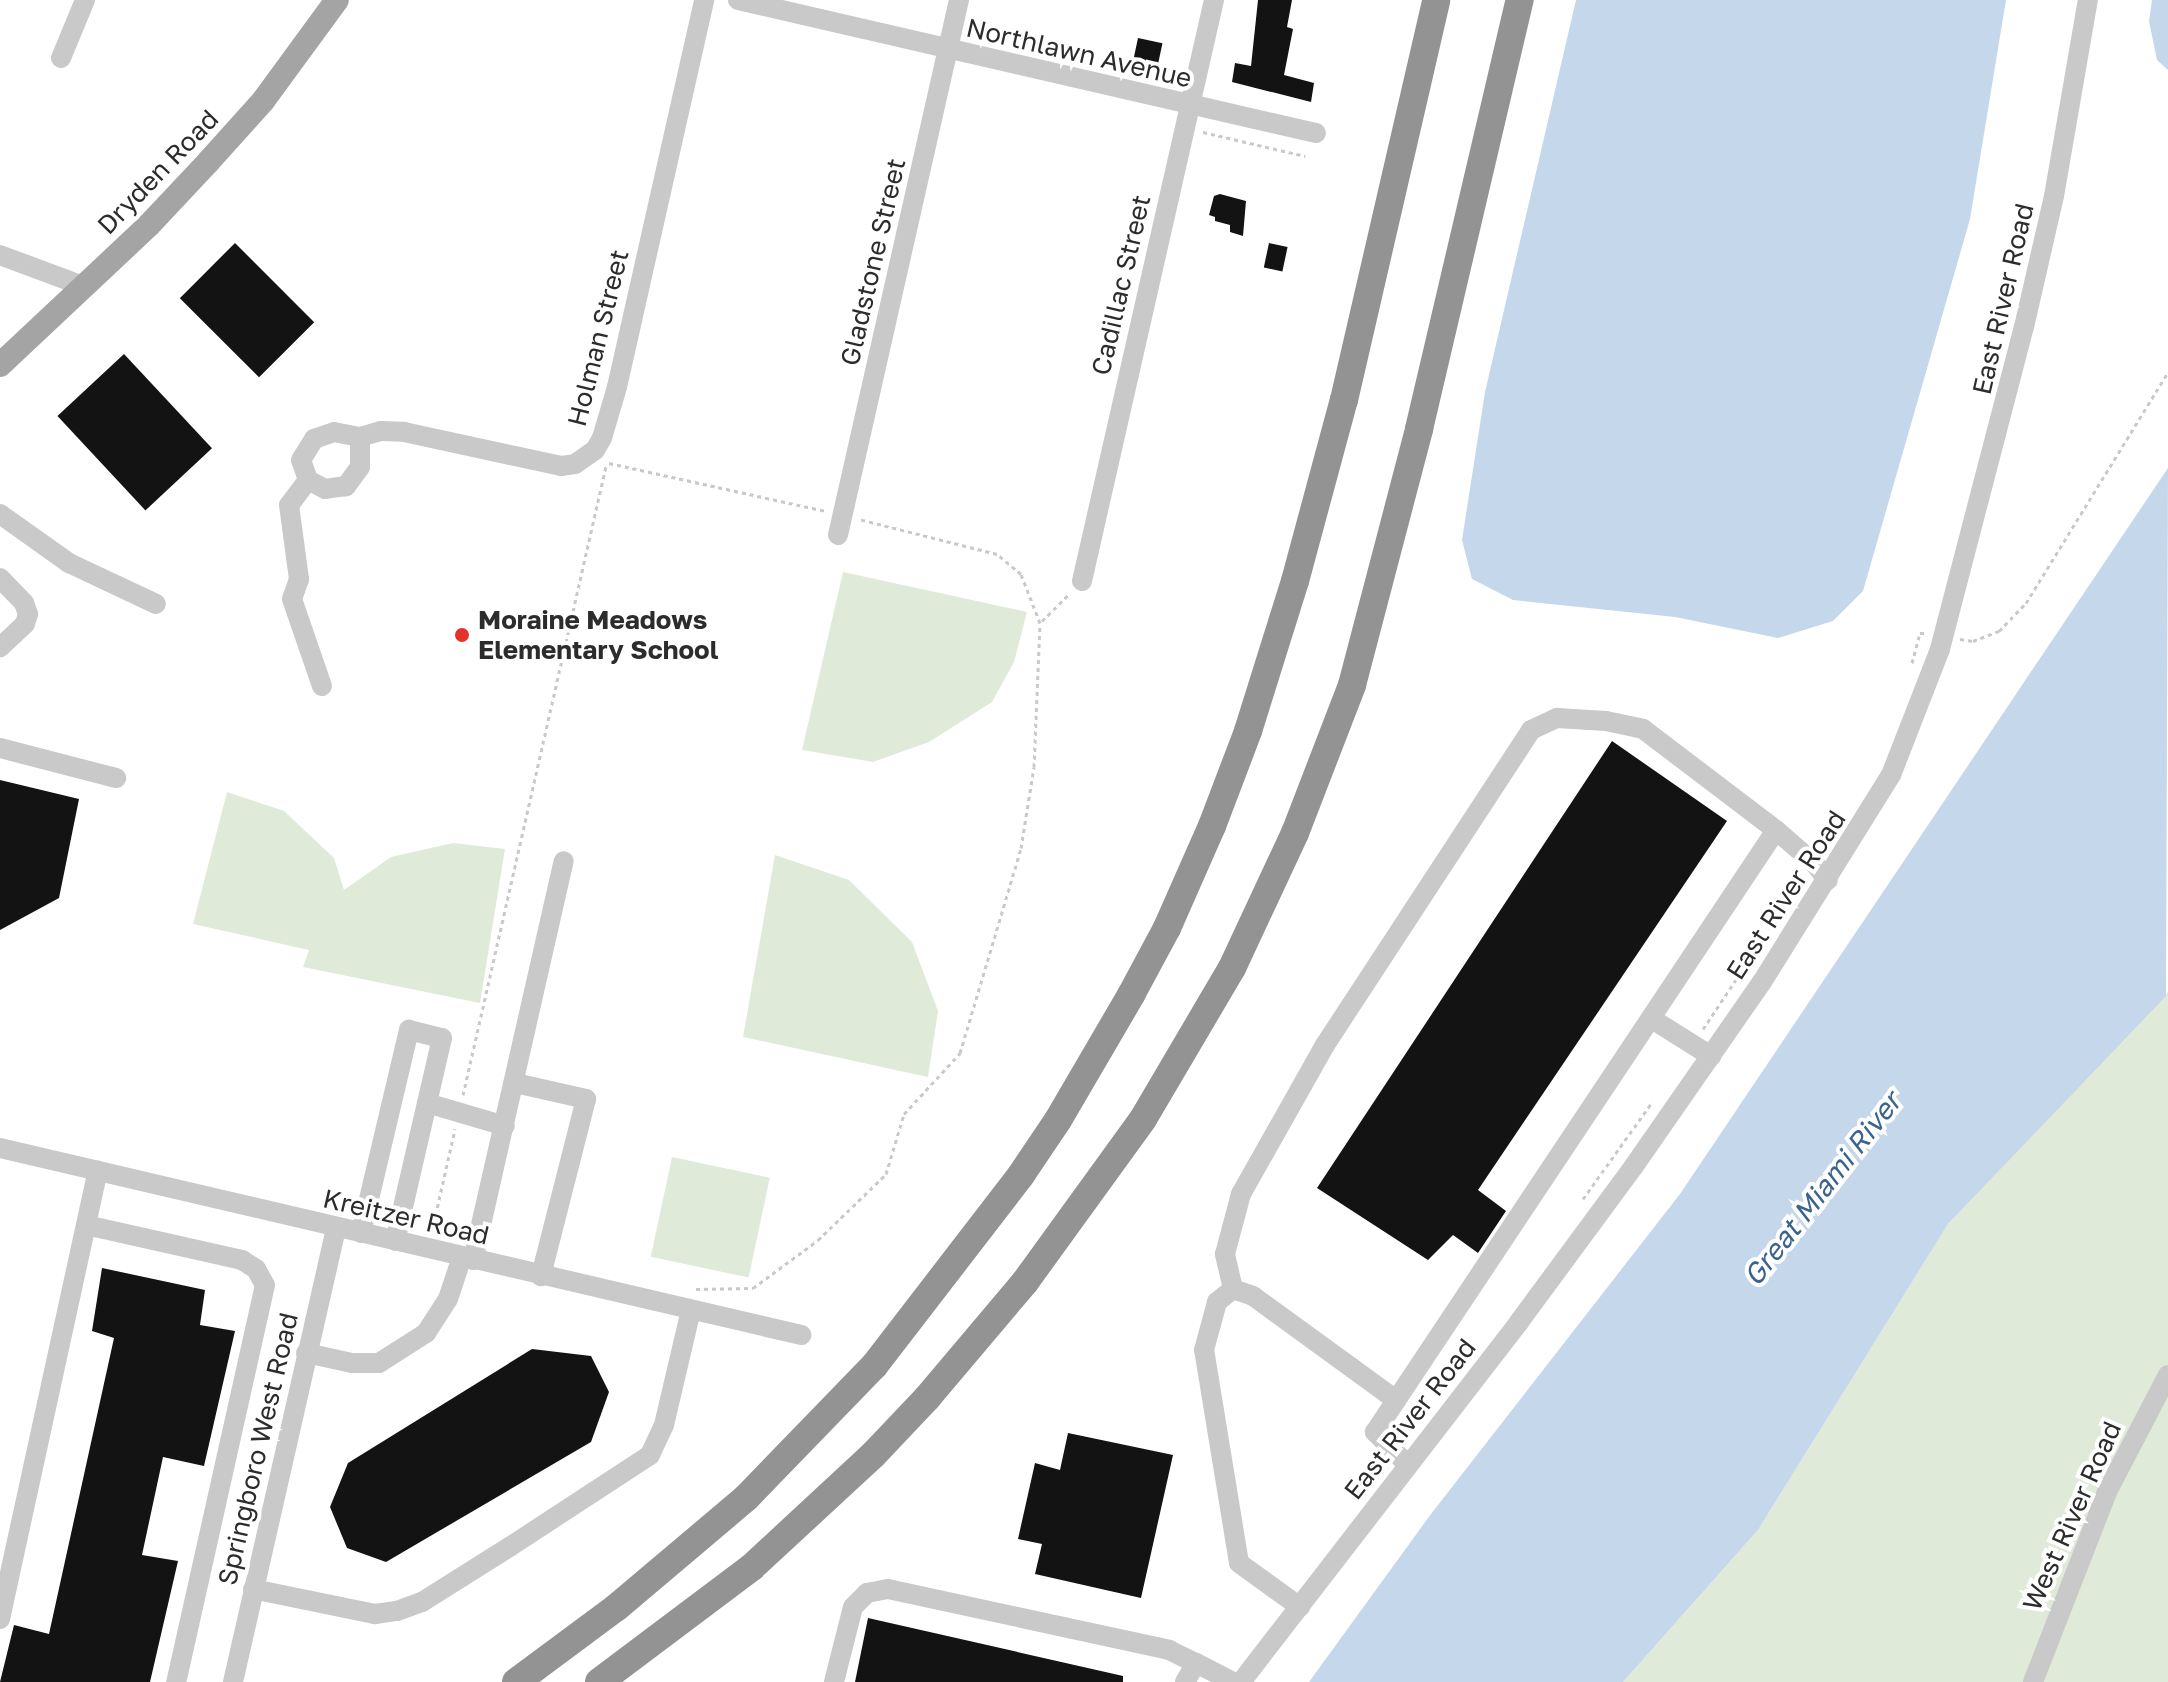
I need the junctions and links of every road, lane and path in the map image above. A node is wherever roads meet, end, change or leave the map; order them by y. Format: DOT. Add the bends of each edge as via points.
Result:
graph roads {
  1 [pos="85,0"];
  2 [pos="337,0"];
  3 [pos="704,0"];
  4 [pos="738,0"];
  5 [pos="959,0"];
  6 [pos="1214,0"];
  7 [pos="1436,0"];
  8 [pos="1520,0"];
  9 [pos="2088,0"];
  10 [pos="948,50"];
  11 [pos="61,58"];
  12 [pos="1189,105"];
  13 [pos="1203,132"];
  14 [pos="1316,133"];
  15 [pos="1305,156"];
  16 [pos="0,255"];
  17 [pos="83,286"];
  18 [pos="0,365"];
  19 [pos="2168,372"];
  20 [pos="360,437"];
  21 [pos="601,456"];
  22 [pos="308,480"];
  23 [pos="0,514"];
  24 [pos="840,525"];
  25 [pos="0,578"];
  26 [pos="1082,581"];
  27 [pos="156,604"];
  28 [pos="1040,623"];
  29 [pos="1943,636"];
  30 [pos="0,647"];
  31 [pos="1908,677"];
  32 [pos="322,686"];
  33 [pos="0,748"];
  34 [pos="116,778"];
  35 [pos="1776,830"];
  36 [pos="564,861"];
  37 [pos="1828,880"];
  38 [pos="1779,915"];
  39 [pos="1652,1019"];
  40 [pos="1692,1046"];
  41 [pos="1711,1056"];
  42 [pos="515,1083"];
  43 [pos="1659,1093"];
  44 [pos="427,1103"];
  45 [pos="460,1110"];
  46 [pos="505,1126"];
  47 [pos="0,1148"];
  48 [pos="98,1171"];
  49 [pos="1581,1202"];
  50 [pos="86,1225"];
  51 [pos="336,1228"];
  52 [pos="361,1233"];
  53 [pos="395,1241"];
  54 [pos="428,1249"];
  55 [pos="468,1259"];
  56 [pos="541,1276"];
  57 [pos="695,1289"];
  58 [pos="1233,1289"];
  59 [pos="691,1310"];
  60 [pos="801,1335"];
  61 [pos="306,1353"];
  62 [pos="2168,1375"];
  63 [pos="1396,1400"];
  64 [pos="1408,1465"];
  65 [pos="253,1589"];
  66 [pos="1300,1607"];
  67 [pos="0,1619"];
  68 [pos="1196,1663"];
  69 [pos="176,1682"];
  70 [pos="233,1682"];
  71 [pos="516,1682"];
  72 [pos="599,1682"];
  73 [pos="834,1682"];
  74 [pos="1185,1682"];
  75 [pos="1233,1682"];
  76 [pos="1241,1682"];
  77 [pos="2033,1682"];
  1 -- 11 [label="street"];
  2 -- 17 [label="main road, Dryden Road" via="263,101 149,225"];
  3 -- 21 [label="street, Holman Street"];
  4 -- 10 [label="street, Northlawn Avenue"];
  5 -- 10 [label="street, Gladstone Street"];
  6 -- 12 [label="street, Cadillac Street"];
  7 -- 71 [label="highway" via="1344,400 1279,636 1212,826 1131,995 1021,1175 874,1366 746,1498 617,1607"];
  8 -- 72 [label="highway" via="1416,444 1352,685 1295,833 1232,968 1143,1119 1025,1282 927,1398 752,1567"];
  9 -- 29 [label="street, East River Road" via="2048,225"];
  10 -- 12 [label="street, Northlawn Avenue"];
  10 -- 24 [label="street, Gladstone Street"];
  12 -- 14 [label="street, Northlawn Avenue"];
  12 -- 26 [label="street, Cadillac Street"];
  13 -- 15 [label="path"];
  16 -- 17 [label="street"];
  17 -- 18 [label="main road, Dryden Road"];
  19 -- 29 [label="path" via="2026,603 1999,631 1973,641"];
  20 -- 21 [label="street, Holman Street" via="404,432 561,466"];
  20 -- 22 [label="street, Holman Street" via="334,432 314,439 301,460"];
  20 -- 22 [label="street" via="360,467 346,486 325,489"];
  21 -- 24 [label="path"];
  21 -- 45 [label="path"];
  22 -- 32 [label="street" via="289,505 299,579 292,599"];
  23 -- 27 [label="street" via="69,563"];
  24 -- 28 [label="path" via="997,554 1021,574"];
  25 -- 30 [label="street" via="28,614 25,624"];
  26 -- 28 [label="path"];
  28 -- 57 [label="path" via="1034,767 1021,848 960,1053 904,1114 886,1174 818,1240 753,1288"];
  29 -- 31 [label="path" via="1920,633"];
  29 -- 37 [label="street, East River Road" via="1891,775"];
  33 -- 34 [label="street"];
  35 -- 37 [label="street"];
  35 -- 39 [label="street"];
  35 -- 58 [label="street" via="1643,729 1557,718 1531,730 1325,1045 1241,1194 1225,1254"];
  36 -- 42 [label="street"];
  37 -- 41 [label="street, East River Road"];
  38 -- 40 [label="path"];
  39 -- 40 [label="street"];
  39 -- 63 [label="street"];
  40 -- 41 [label="street"];
  41 -- 64 [label="street, East River Road" via="1519,1322"];
  42 -- 46 [label="street"];
  42 -- 56 [label="street" via="586,1099"];
  43 -- 49 [label="path"];
  44 -- 45 [label="street"];
  44 -- 52 [label="street" via="442,1038 409,1030"];
  44 -- 53 [label="street"];
  45 -- 46 [label="street"];
  45 -- 54 [label="path"];
  46 -- 55 [label="street"];
  47 -- 48 [label="street, Kreitzer Road"];
  48 -- 50 [label="street"];
  48 -- 51 [label="street, Kreitzer Road"];
  50 -- 67 [label="street"];
  50 -- 69 [label="street" via="242,1260 256,1269 265,1285"];
  51 -- 52 [label="street, Kreitzer Road"];
  51 -- 61 [label="street, Springboro West Road"];
  52 -- 53 [label="street, Kreitzer Road"];
  53 -- 54 [label="street, Kreitzer Road"];
  54 -- 55 [label="street, Kreitzer Road"];
  55 -- 56 [label="street, Kreitzer Road"];
  55 -- 61 [label="street" via="426,1333 379,1363"];
  56 -- 59 [label="street, Kreitzer Road"];
  58 -- 63 [label="street" via="1253,1296"];
  58 -- 66 [label="street" via="1217,1302 1204,1350 1239,1563"];
  59 -- 60 [label="street, Kreitzer Road"];
  59 -- 65 [label="street" via="664,1425 650,1455 511,1546 422,1602 397,1611 375,1614"];
  61 -- 65 [label="street, Springboro West Road"];
  62 -- 77 [label="street, West River Road" via="2107,1492"];
  63 -- 64 [label="street" via="1375,1432"];
  64 -- 66 [label="street, East River Road"];
  65 -- 70 [label="street, Springboro West Road"];
  66 -- 76 [label="street, East River Road"];
  68 -- 73 [label="street" via="1169,1650 888,1589 867,1593 853,1607"];
  68 -- 74 [label="street"];
  68 -- 75 [label="street"];
}
